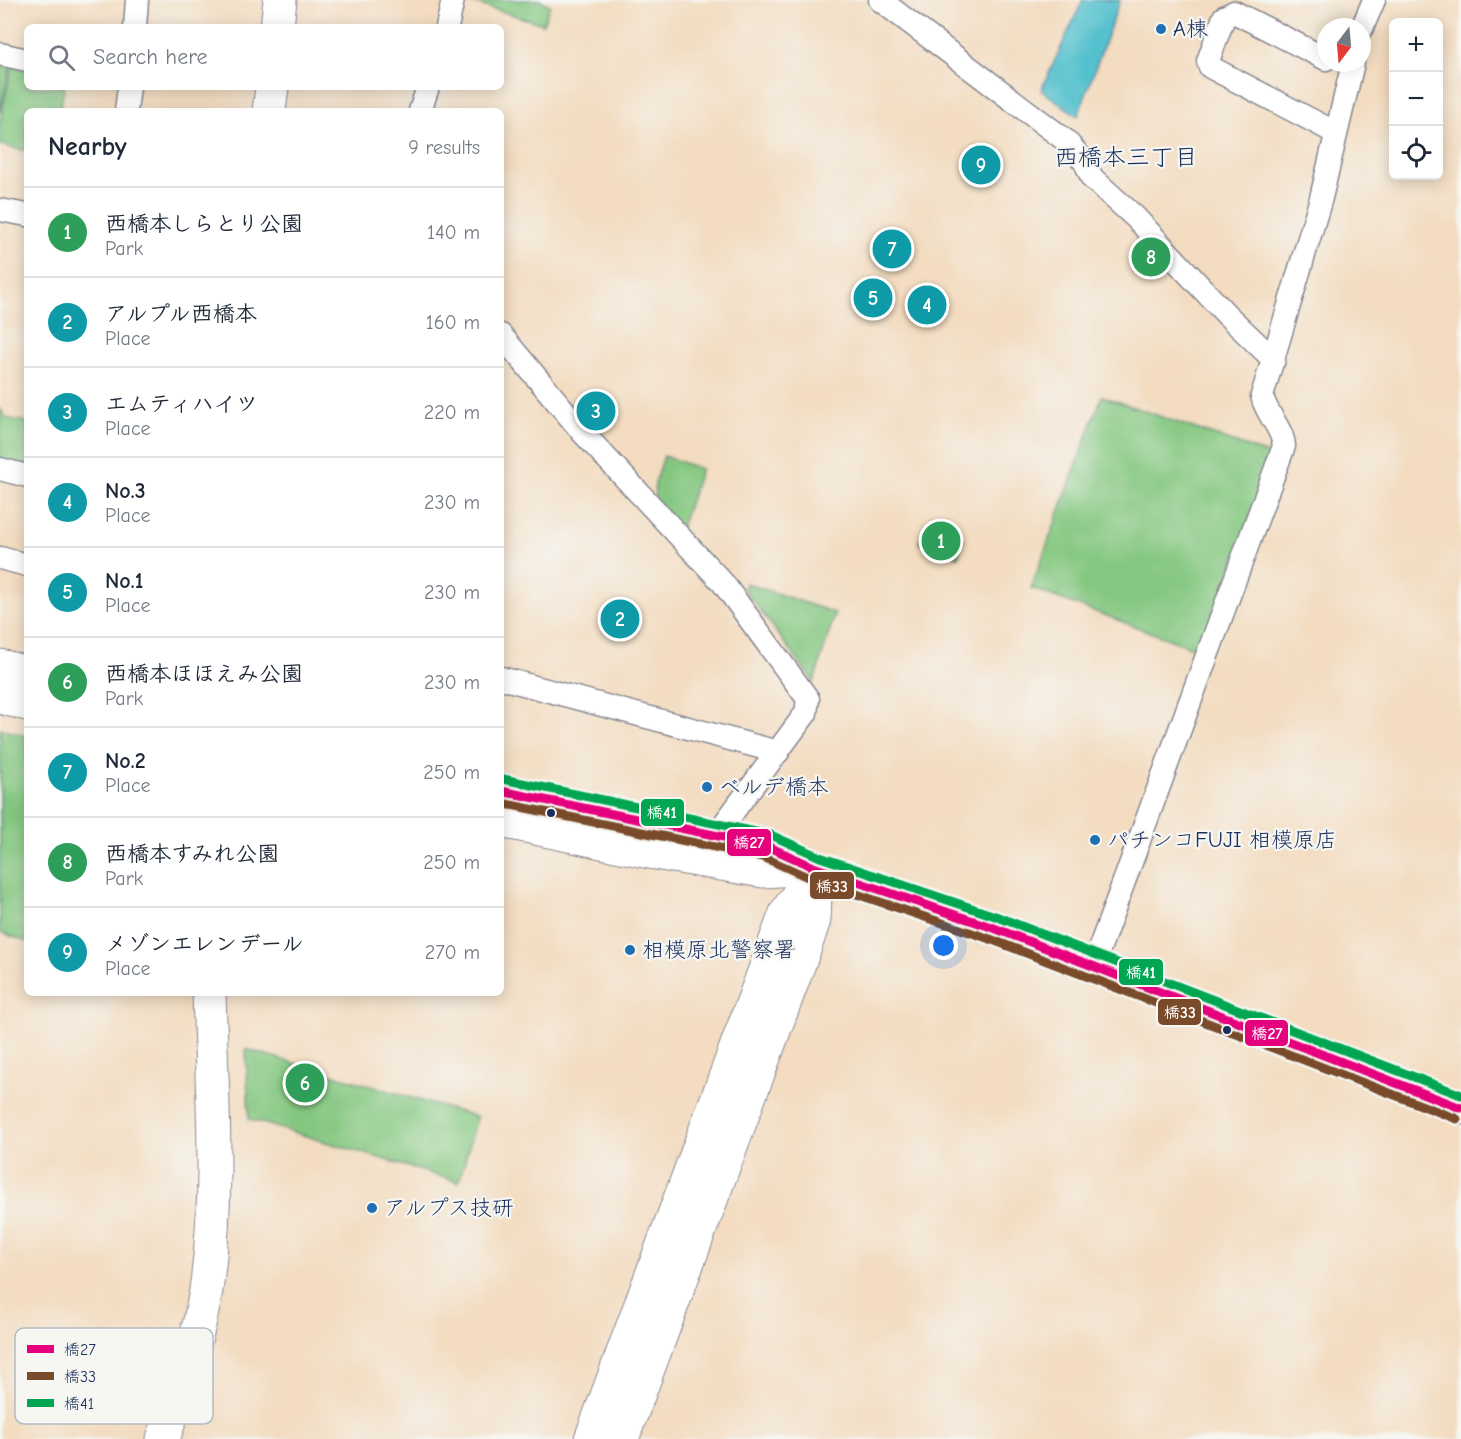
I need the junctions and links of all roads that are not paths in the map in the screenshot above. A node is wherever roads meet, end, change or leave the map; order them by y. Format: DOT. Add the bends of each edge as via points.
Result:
graph roads {
  1 [pos="137,0"];
  2 [pos="280,0"];
  3 [pos="453,0"];
  4 [pos="880,0"];
  5 [pos="1374,0"];
  6 [pos="1366,18"];
  7 [pos="135,24"];
  8 [pos="278,24"];
  9 [pos="448,24"];
  10 [pos="0,54"];
  11 [pos="1317,54"];
  12 [pos="24,59"];
  13 [pos="1345,72"];
  14 [pos="129,90"];
  15 [pos="272,90"];
  16 [pos="427,90"];
  17 [pos="126,108"];
  18 [pos="269,108"];
  19 [pos="421,108"];
  20 [pos="1336,133"];
  21 [pos="0,210"];
  22 [pos="24,215"];
  23 [pos="504,339"];
  24 [pos="1274,360"];
  25 [pos="0,469"];
  26 [pos="24,475"];
  27 [pos="0,558"];
  28 [pos="24,564"];
  29 [pos="0,666"];
  30 [pos="24,672"];
  31 [pos="504,679"];
  32 [pos="0,697"];
  33 [pos="24,703"];
  34 [pos="778,752"];
  35 [pos="504,792"];
  36 [pos="504,822"];
  37 [pos="716,835"];
  38 [pos="816,868"];
  39 [pos="1093,966"];
  40 [pos="209,996"];
  41 [pos="1461,1108"];
  42 [pos="196,1328"];
  43 [pos="168,1424"];
  44 [pos="163,1439"];
  45 [pos="591,1439"];
  46 [pos="622,1439"];
  1 -- 7 [label="street"];
  2 -- 8 [label="street"];
  3 -- 9 [label="street"];
  4 -- 24 [label="street" via="1065,140 1085,162 1092,178"];
  5 -- 6 [label="street"];
  10 -- 12 [label="street"];
  11 -- 20 [label="street" via="1234,12 1224,17 1208,61 1210,67"];
  13 -- 20 [label="street"];
  14 -- 17 [label="street"];
  15 -- 18 [label="street"];
  16 -- 19 [label="street"];
  20 -- 24 [label="street"];
  21 -- 22 [label="street"];
  23 -- 34 [label="street" via="584,434 723,583 808,699 806,713"];
  24 -- 39 [label="street" via="1262,396 1284,446"];
  25 -- 26 [label="street"];
  27 -- 28 [label="street"];
  29 -- 30 [label="street"];
  31 -- 34 [label="street"];
  32 -- 33 [label="street"];
  34 -- 37 [label="street"];
  35 -- 37 [label="street"];
  36 -- 38 [label="street" via="615,846 763,871"];
  37 -- 38 [label="street" via="767,846"];
  38 -- 39 [label="street"];
  38 -- 45 [label="street" via="786,913"];
  38 -- 46 [label="street" via="814,920 804,950"];
  39 -- 41 [label="street"];
  40 -- 42 [label="street" via="212,1199 208,1269"];
  43 -- 44 [label="street"];
}
